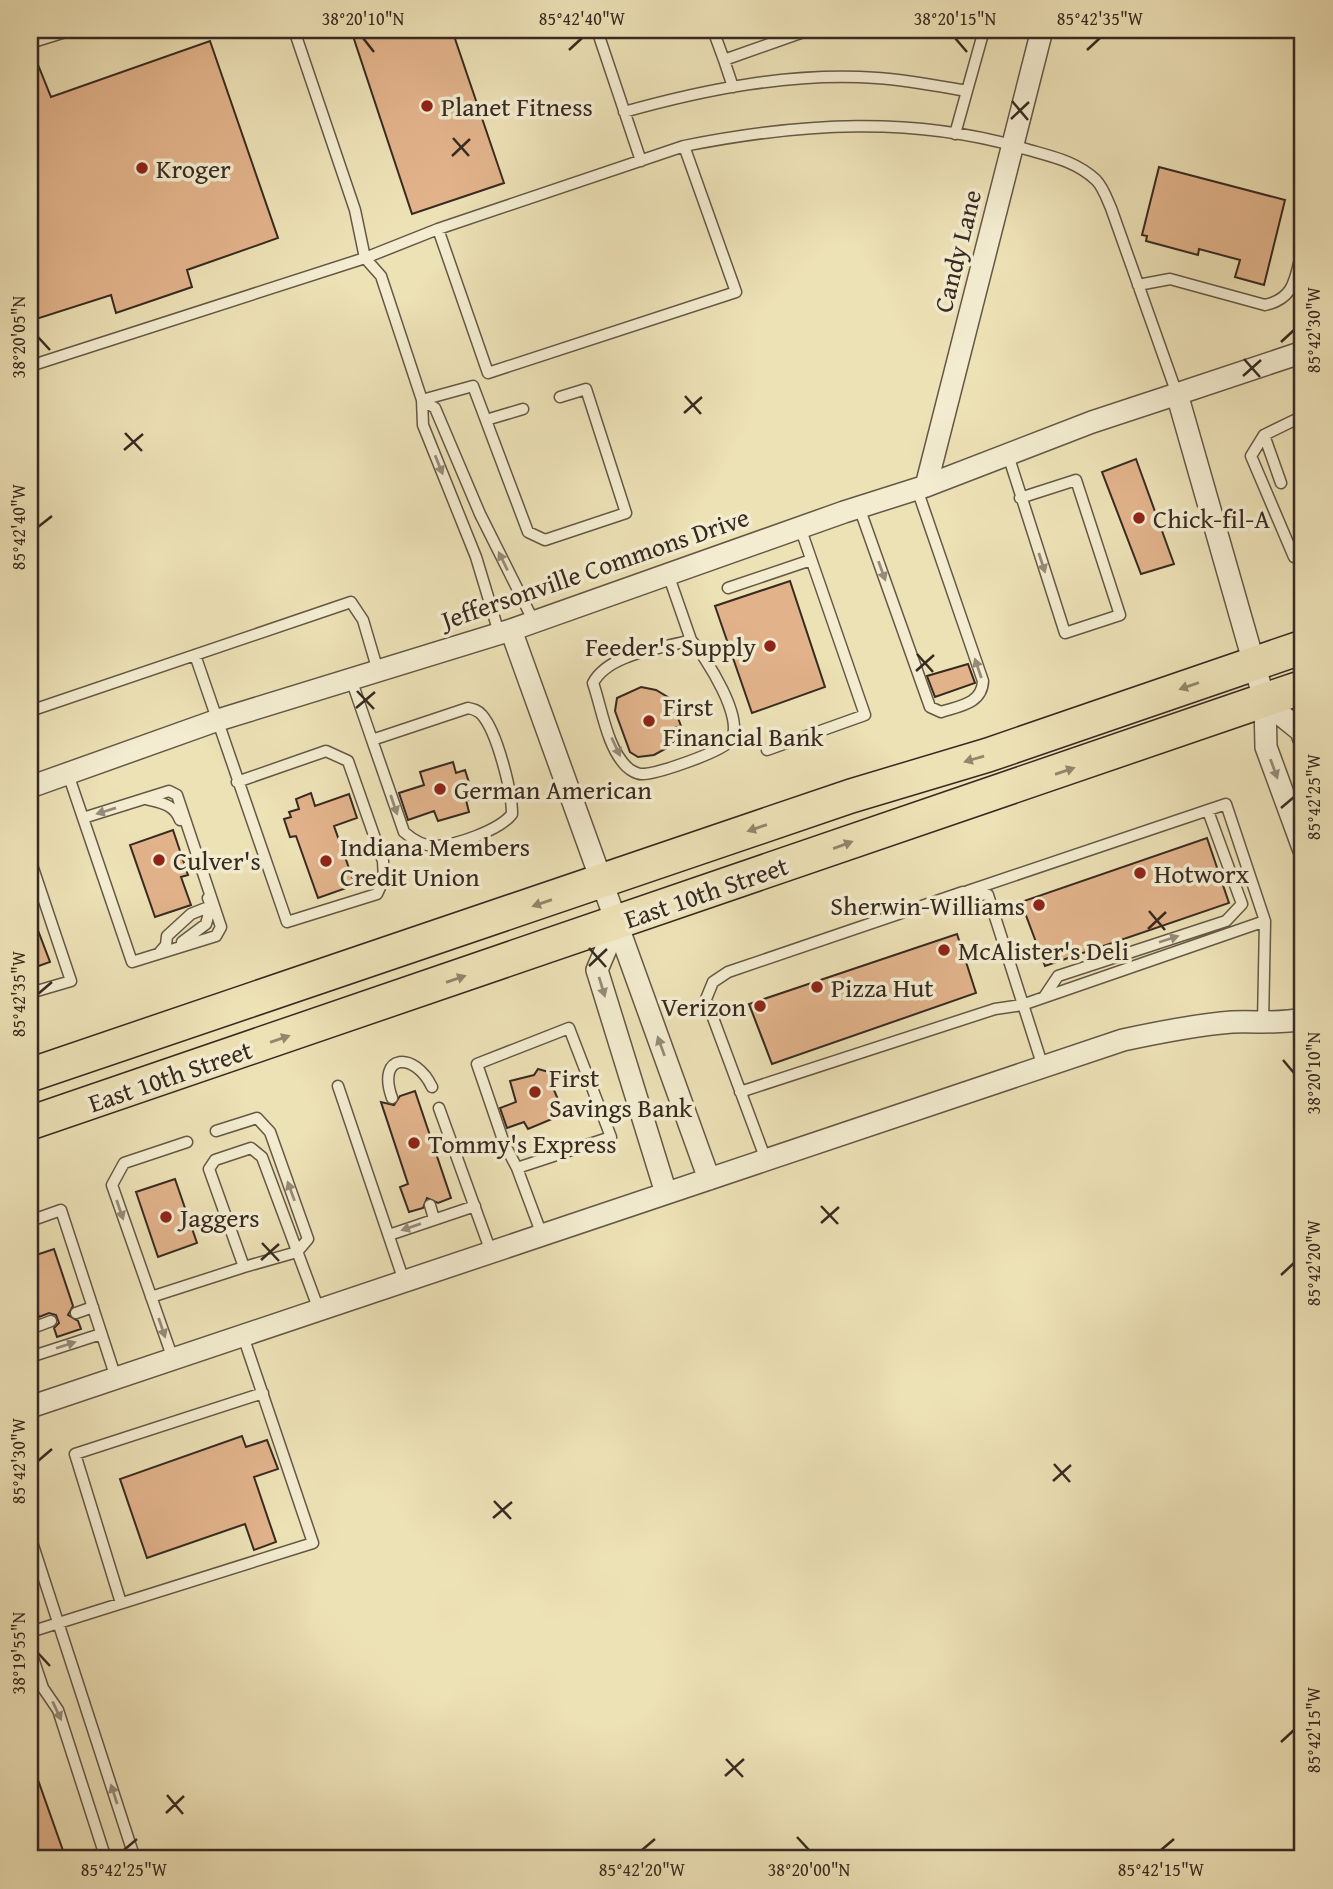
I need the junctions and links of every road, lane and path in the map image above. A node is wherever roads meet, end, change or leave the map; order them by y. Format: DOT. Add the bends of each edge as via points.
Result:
graph roads {
  1 [pos="72,30"];
  2 [pos="293,30"];
  3 [pos="597,30"];
  4 [pos="713,30"];
  5 [pos="808,30"];
  6 [pos="984,30"];
  7 [pos="1042,30"];
  8 [pos="30,43"];
  9 [pos="724,60"];
  10 [pos="733,87"];
  11 [pos="967,91"];
  12 [pos="624,112"];
  13 [pos="955,134"];
  14 [pos="1012,145"];
  15 [pos="684,146"];
  16 [pos="640,161"];
  17 [pos="438,229"];
  18 [pos="1303,247"];
  19 [pos="365,258"];
  20 [pos="1138,285"];
  21 [pos="1303,352"];
  22 [pos="30,366"];
  23 [pos="488,373"];
  24 [pos="473,386"];
  25 [pos="1177,394"];
  26 [pos="559,397"];
  27 [pos="422,400"];
  28 [pos="523,409"];
  29 [pos="1303,416"];
  30 [pos="486,420"];
  31 [pos="1264,435"];
  32 [pos="1008,455"];
  33 [pos="1281,483"];
  34 [pos="922,488"];
  35 [pos="1020,498"];
  36 [pos="859,507"];
  37 [pos="800,527"];
  38 [pos="811,559"];
  39 [pos="1303,560"];
  40 [pos="668,574"];
  41 [pos="728,588"];
  42 [pos="534,622"];
  43 [pos="505,632"];
  44 [pos="691,640"];
  45 [pos="1303,647"];
  46 [pos="194,655"];
  47 [pos="1254,664"];
  48 [pos="378,671"];
  49 [pos="351,679"];
  50 [pos="1303,687"];
  51 [pos="1265,702"];
  52 [pos="30,711"];
  53 [pos="215,721"];
  54 [pos="1303,737"];
  55 [pos="372,740"];
  56 [pos="767,750"];
  57 [pos="68,774"];
  58 [pos="237,782"];
  59 [pos="30,787"];
  60 [pos="145,799"];
  61 [pos="1208,811"];
  62 [pos="83,818"];
  63 [pos="1303,848"];
  64 [pos="30,859"];
  65 [pos="604,882"];
  66 [pos="963,892"];
  67 [pos="211,906"];
  68 [pos="1265,921"];
  69 [pos="617,923"];
  70 [pos="163,949"];
  71 [pos="30,993"];
  72 [pos="1044,997"];
  73 [pos="1022,1005"];
  74 [pos="1303,1019"];
  75 [pos="1263,1023"];
  76 [pos="1043,1067"];
  77 [pos="30,1075"];
  78 [pos="338,1086"];
  79 [pos="432,1087"];
  80 [pos="740,1092"];
  81 [pos="392,1098"];
  82 [pos="439,1108"];
  83 [pos="30,1123"];
  84 [pos="216,1131"];
  85 [pos="187,1142"];
  86 [pos="766,1160"];
  87 [pos="517,1168"];
  88 [pos="709,1179"];
  89 [pos="666,1193"];
  90 [pos="429,1205"];
  91 [pos="475,1206"];
  92 [pos="434,1219"];
  93 [pos="30,1221"];
  94 [pos="389,1235"];
  95 [pos="542,1235"];
  96 [pos="297,1252"];
  97 [pos="491,1252"];
  98 [pos="244,1267"];
  99 [pos="404,1281"];
  100 [pos="151,1297"];
  101 [pos="93,1307"];
  102 [pos="319,1310"];
  103 [pos="76,1313"];
  104 [pos="51,1321"];
  105 [pos="30,1329"];
  106 [pos="101,1334"];
  107 [pos="243,1336"];
  108 [pos="30,1357"];
  109 [pos="173,1359"];
  110 [pos="116,1378"];
  111 [pos="263,1393"];
  112 [pos="30,1408"];
  113 [pos="30,1536"];
  114 [pos="121,1603"];
  115 [pos="58,1623"];
  116 [pos="30,1632"];
  117 [pos="30,1649"];
  118 [pos="106,1859"];
  119 [pos="135,1859"];
  1 -- 8 [label="lane"];
  2 -- 19 [label="lane" via="355,210"];
  3 -- 12 [label="lane"];
  4 -- 9 [label="lane"];
  5 -- 9 [label="lane"];
  6 -- 11 [label="lane"];
  7 -- 14 [label="street, Candy Lane"];
  9 -- 10 [label="lane"];
  10 -- 11 [label="lane" via="784,80 877,78"];
  10 -- 12 [label="lane"];
  11 -- 13 [label="lane"];
  12 -- 16 [label="lane"];
  13 -- 14 [label="lane"];
  13 -- 15 [label="lane" via="843,124 756,131"];
  14 -- 20 [label="lane" via="1077,164 1099,182"];
  14 -- 34 [label="street, Candy Lane"];
  15 -- 16 [label="lane"];
  15 -- 23 [label="lane" via="736,292"];
  16 -- 17 [label="lane"];
  17 -- 19 [label="lane"];
  17 -- 23 [label="lane"];
  18 -- 20 [label="lane" via="1290,293 1280,302 1265,305 1170,279"];
  19 -- 22 [label="lane"];
  19 -- 27 [label="lane" via="381,276"];
  20 -- 25 [label="lane"];
  21 -- 25 [label="street, Jeffersonville Commons Drive"];
  23 -- 24 [label="lane"];
  24 -- 27 [label="lane"];
  24 -- 30 [label="lane"];
  25 -- 32 [label="street, Jeffersonville Commons Drive"];
  25 -- 47 [label="street"];
  26 -- 30 [label="lane" via="586,389 626,513 545,540 528,532"];
  42 -- 27 [label="lane, one-way" via="435,408"];
  27 -- 43 [label="lane, one-way" via="424,425"];
  28 -- 30 [label="lane"];
  29 -- 31 [label="lane"];
  31 -- 33 [label="lane"];
  31 -- 39 [label="lane" via="1251,456 1294,557"];
  32 -- 34 [label="street, Jeffersonville Commons Drive"];
  32 -- 35 [label="lane"];
  34 -- 36 [label="street, Jeffersonville Commons Drive"];
  36 -- 34 [label="lane, one-way" via="930,707 941,712 973,701 983,681"];
  35 -- 35 [label="lane, one-way" via="1065,633 1120,615 1076,480"];
  36 -- 37 [label="street, Jeffersonville Commons Drive"];
  37 -- 38 [label="lane"];
  37 -- 40 [label="street, Jeffersonville Commons Drive"];
  38 -- 41 [label="lane"];
  38 -- 56 [label="lane" via="865,715"];
  40 -- 42 [label="street, Jeffersonville Commons Drive"];
  40 -- 44 [label="lane"];
  42 -- 43 [label="street, Jeffersonville Commons Drive"];
  43 -- 48 [label="street, Jeffersonville Commons Drive"];
  43 -- 65 [label="street"];
  44 -- 44 [label="lane, one-way" via="618,661 598,673 593,683 616,750 627,768 639,774 654,773 712,751 730,741 734,732 713,668"];
  45 -- 47 [label="main road, East 10th Street"];
  46 -- 48 [label="lane" via="351,601 363,620"];
  46 -- 52 [label="lane"];
  46 -- 53 [label="lane"];
  47 -- 51 [label="street"];
  47 -- 65 [label="main road, East 10th Street, one-way"];
  48 -- 49 [label="street, Jeffersonville Commons Drive"];
  49 -- 53 [label="street, Jeffersonville Commons Drive"];
  49 -- 55 [label="lane"];
  50 -- 51 [label="main road, East 10th Street"];
  51 -- 54 [label="street"];
  51 -- 63 [label="street, one-way" via="1266,747"];
  69 -- 51 [label="main road, East 10th Street, one-way"];
  53 -- 57 [label="street, Jeffersonville Commons Drive"];
  53 -- 58 [label="lane"];
  55 -- 55 [label="lane, one-way" via="404,832 416,842 433,846 499,827 512,814 490,729 475,709"];
  57 -- 59 [label="street, Jeffersonville Commons Drive"];
  57 -- 62 [label="lane"];
  58 -- 58 [label="lane" via="287,922 377,894 383,861 348,761 326,751"];
  60 -- 62 [label="lane, one-way"];
  60 -- 67 [label="lane" via="177,811"];
  60 -- 70 [label="lane" via="169,791 177,795 221,927 216,936"];
  61 -- 66 [label="lane"];
  61 -- 68 [label="lane" via="1226,804"];
  72 -- 61 [label="lane, one-way" via="1058,976 1226,921 1242,904"];
  62 -- 70 [label="lane" via="132,962"];
  64 -- 71 [label="lane" via="71,981"];
  65 -- 69 [label="street"];
  65 -- 77 [label="main road, East 10th Street, one-way"];
  66 -- 73 [label="lane" via="988,895"];
  66 -- 80 [label="lane" via="728,972 713,982 706,999"];
  67 -- 70 [label="lane" via="183,921 167,936"];
  67 -- 70 [label="lane" via="206,924 184,941"];
  68 -- 72 [label="lane"];
  68 -- 75 [label="lane"];
  83 -- 69 [label="main road, East 10th Street, one-way"];
  88 -- 69 [label="street, one-way"];
  69 -- 89 [label="street, one-way" via="597,970"];
  72 -- 73 [label="lane"];
  73 -- 76 [label="lane"];
  73 -- 80 [label="lane" via="995,1009"];
  74 -- 75 [label="street"];
  75 -- 76 [label="street" via="1182,1027 1123,1040"];
  76 -- 86 [label="street"];
  78 -- 94 [label="lane"];
  79 -- 81 [label="lane" via="425,1073 403,1061 387,1072"];
  80 -- 86 [label="lane"];
  82 -- 91 [label="lane"];
  96 -- 84 [label="lane, one-way" via="308,1239 270,1132 257,1118"];
  85 -- 100 [label="lane, one-way" via="124,1163 112,1185"];
  86 -- 88 [label="street"];
  87 -- 87 [label="lane" via="611,1137 569,1028 477,1064"];
  87 -- 95 [label="lane"];
  88 -- 89 [label="street"];
  89 -- 95 [label="street"];
  90 -- 92 [label="lane"];
  91 -- 92 [label="lane"];
  91 -- 97 [label="lane"];
  92 -- 94 [label="lane, one-way"];
  93 -- 101 [label="lane" via="61,1210"];
  94 -- 99 [label="lane"];
  95 -- 97 [label="street"];
  96 -- 98 [label="lane"];
  96 -- 98 [label="lane" via="262,1157 251,1148 215,1160 209,1169"];
  96 -- 102 [label="lane"];
  97 -- 99 [label="street"];
  98 -- 100 [label="lane"];
  99 -- 102 [label="street"];
  100 -- 109 [label="lane, one-way"];
  101 -- 103 [label="lane"];
  101 -- 106 [label="lane"];
  102 -- 107 [label="street"];
  104 -- 105 [label="lane"];
  108 -- 106 [label="lane, one-way"];
  106 -- 110 [label="lane"];
  107 -- 109 [label="street"];
  107 -- 111 [label="lane"];
  109 -- 110 [label="street"];
  110 -- 112 [label="street"];
  111 -- 114 [label="lane" via="75,1454"];
  111 -- 114 [label="lane" via="313,1543"];
  113 -- 115 [label="lane"];
  114 -- 115 [label="lane"];
  115 -- 116 [label="lane"];
  119 -- 115 [label="lane, one-way"];
  117 -- 118 [label="lane, one-way" via="43,1688 58,1710"];
}
